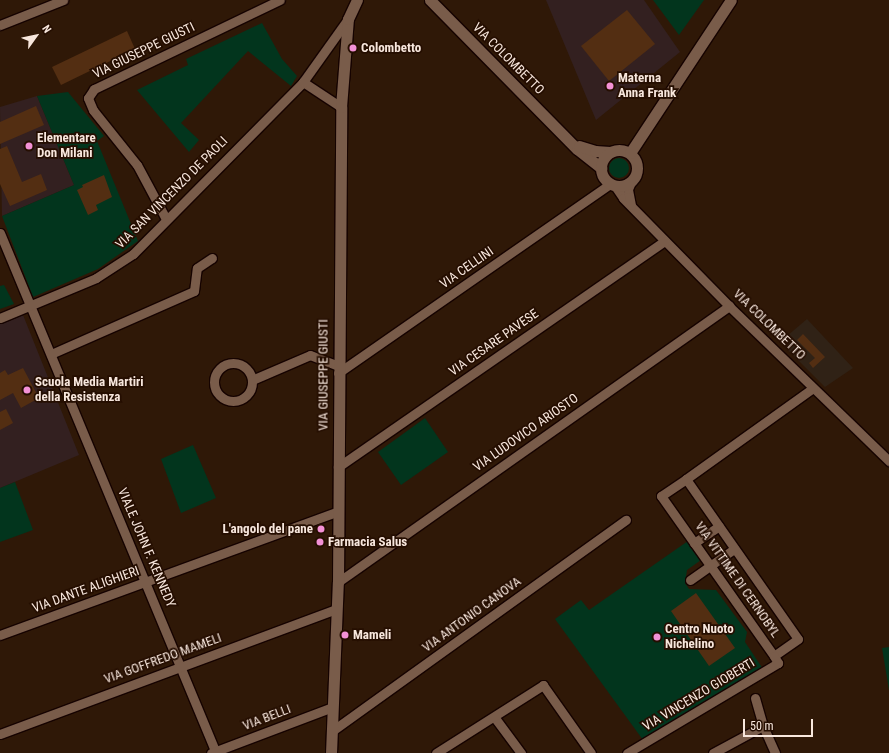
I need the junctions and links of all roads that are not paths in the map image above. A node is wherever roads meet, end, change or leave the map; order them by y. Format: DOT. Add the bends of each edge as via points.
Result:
graph roads {
  1 [pos="62,0"];
  2 [pos="280,0"];
  3 [pos="358,0"];
  4 [pos="430,0"];
  5 [pos="731,0"];
  6 [pos="348,19"];
  7 [pos="0,25"];
  8 [pos="303,82"];
  9 [pos="341,107"];
  10 [pos="566,138"];
  11 [pos="610,152"];
  12 [pos="630,153"];
  13 [pos="601,168"];
  14 [pos="631,182"];
  15 [pos="613,185"];
  16 [pos="631,206"];
  17 [pos="166,219"];
  18 [pos="0,233"];
  19 [pos="664,240"];
  20 [pos="212,258"];
  21 [pos="729,306"];
  22 [pos="31,307"];
  23 [pos="0,318"];
  24 [pos="51,354"];
  25 [pos="338,369"];
  26 [pos="252,380"];
  27 [pos="813,388"];
  28 [pos="889,461"];
  29 [pos="338,467"];
  30 [pos="686,479"];
  31 [pos="338,511"];
  32 [pos="626,520"];
  33 [pos="719,526"];
  34 [pos="694,543"];
  35 [pos="734,549"];
  36 [pos="710,566"];
  37 [pos="690,580"];
  38 [pos="146,582"];
  39 [pos="338,582"];
  40 [pos="336,609"];
  41 [pos="0,635"];
  42 [pos="774,656"];
  43 [pos="181,666"];
  44 [pos="755,698"];
  45 [pos="333,707"];
  46 [pos="495,718"];
  47 [pos="763,726"];
  48 [pos="332,731"];
  49 [pos="0,734"];
  50 [pos="214,752"];
  51 [pos="331,753"];
  52 [pos="436,753"];
  53 [pos="521,753"];
  54 [pos="591,753"];
  55 [pos="627,753"];
  56 [pos="713,753"];
  57 [pos="775,753"];
  1 -- 7 [label="street"];
  2 -- 17 [label="street, VIA GIUSEPPE GIUSTI" via="94,89 88,98 93,110 137,165"];
  3 -- 6 [label="street, VIA GIUSEPPE GIUSTI"];
  4 -- 10 [label="street, VIA COLOMBETTO"];
  5 -- 12 [label="street"];
  6 -- 8 [label="street, VIA SAN VINCENZO DE PAOLI"];
  6 -- 9 [label="street, VIA GIUSEPPE GIUSTI"];
  8 -- 9 [label="street"];
  8 -- 17 [label="street, VIA SAN VINCENZO DE PAOLI"];
  9 -- 25 [label="street, VIA GIUSEPPE GIUSTI"];
  10 -- 11 [label="street, VIA COLOMBETTO" via="586,149"];
  10 -- 13 [label="street, VIA COLOMBETTO"];
  11 -- 12 [label="street, VIA COLOMBETTO" via="623,150"];
  11 -- 13 [label="street" via="604,157"];
  12 -- 14 [label="street" via="636,160 638,170"];
  13 -- 15 [label="street, VIA COLOMBETTO" via="603,177"];
  14 -- 15 [label="street"];
  14 -- 16 [label="street" via="628,188"];
  15 -- 16 [label="street, VIA COLOMBETTO"];
  15 -- 25 [label="street, VIA CELLINI"];
  16 -- 19 [label="street, VIA COLOMBETTO"];
  17 -- 22 [label="street, VIA SAN VINCENZO DE PAOLI" via="127,258 96,278"];
  18 -- 22 [label="street, VIALE JOHN F. KENNEDY"];
  19 -- 21 [label="street, VIA COLOMBETTO"];
  19 -- 29 [label="street, VIA CESARE PAVESE"];
  20 -- 24 [label="street" via="197,268 194,291"];
  21 -- 27 [label="street, VIA COLOMBETTO"];
  21 -- 39 [label="street, VIA LUDOVICO ARIOSTO"];
  22 -- 23 [label="street, VIA SAN VINCENZO DE PAOLI"];
  22 -- 24 [label="street, VIALE JOHN F. KENNEDY"];
  24 -- 38 [label="street, VIALE JOHN F. KENNEDY"];
  25 -- 26 [label="street" via="310,355"];
  25 -- 29 [label="street, VIA GIUSEPPE GIUSTI"];
  26 -- 26 [label="street" via="244,366 230,362 217,370 214,386 221,397 235,401 250,391"];
  27 -- 28 [label="street, VIA COLOMBETTO"];
  27 -- 30 [label="street, VIA VITTIME DI CERNOBYL"];
  29 -- 31 [label="street, VIA GIUSEPPE GIUSTI"];
  30 -- 33 [label="street, VIA VITTIME DI CERNOBYL"];
  30 -- 34 [label="street, VIA VITTIME DI CERNOBYL" via="662,496"];
  31 -- 38 [label="street, VIA DANTE ALIGHIERI"];
  31 -- 39 [label="street, VIA GIUSEPPE GIUSTI"];
  32 -- 48 [label="street, VIA ANTONIO CANOVA"];
  33 -- 34 [label="street"];
  33 -- 35 [label="street, VIA VITTIME DI CERNOBYL"];
  34 -- 36 [label="street, VIA VITTIME DI CERNOBYL"];
  35 -- 36 [label="street"];
  35 -- 42 [label="street, VIA VITTIME DI CERNOBYL" via="798,639"];
  36 -- 37 [label="street"];
  36 -- 42 [label="street, VIA VITTIME DI CERNOBYL"];
  38 -- 41 [label="street, VIA DANTE ALIGHIERI"];
  38 -- 43 [label="street, VIALE JOHN F. KENNEDY"];
  39 -- 40 [label="street, VIA GIUSEPPE GIUSTI"];
  40 -- 43 [label="street, VIA GOFFREDO MAMELI"];
  40 -- 45 [label="street, VIA GIUSEPPE GIUSTI"];
  42 -- 55 [label="street, VIA VINCENZO GIOBERTI" via="778,663"];
  43 -- 49 [label="street, VIA GOFFREDO MAMELI"];
  43 -- 50 [label="street, VIALE JOHN F. KENNEDY"];
  44 -- 47 [label="street"];
  45 -- 48 [label="street, VIA GIUSEPPE GIUSTI"];
  45 -- 50 [label="street, VIA BELLI"];
  46 -- 52 [label="street"];
  46 -- 53 [label="street"];
  46 -- 54 [label="street" via="543,685"];
  47 -- 56 [label="street"];
  47 -- 57 [label="street"];
  48 -- 51 [label="street, VIA GIUSEPPE GIUSTI"];
}
